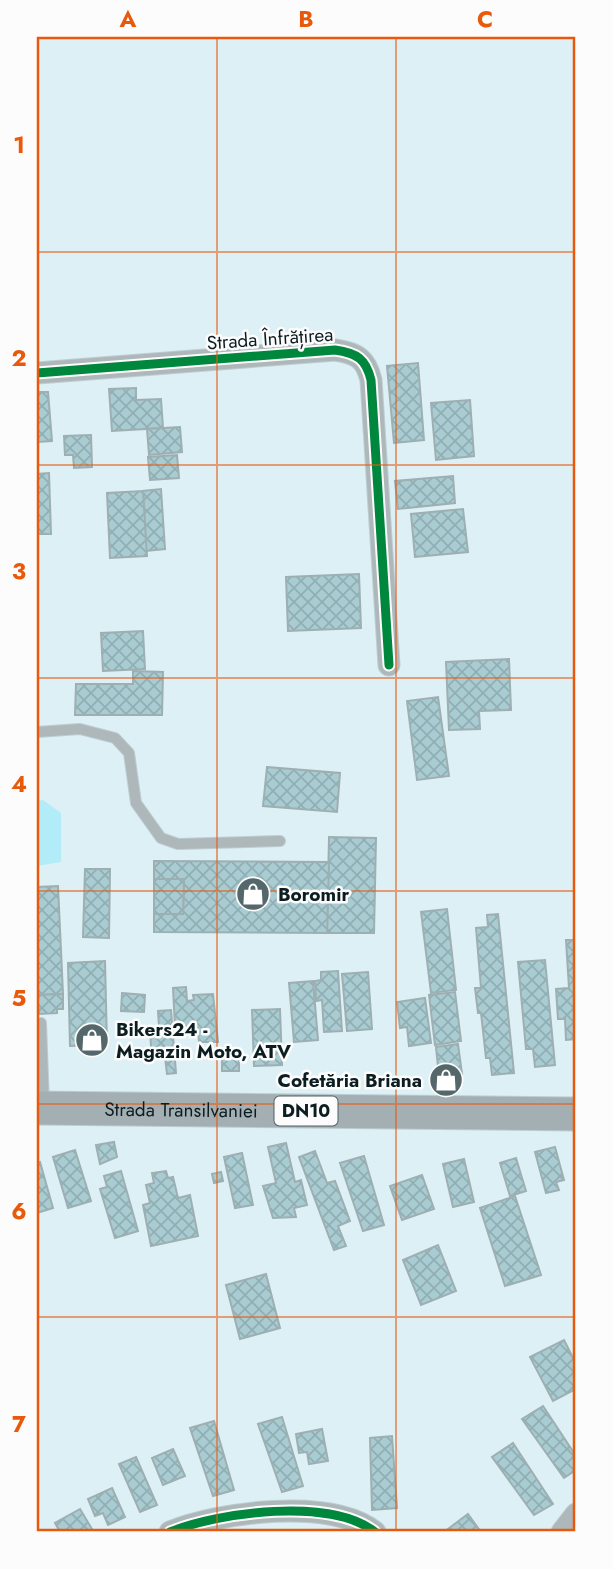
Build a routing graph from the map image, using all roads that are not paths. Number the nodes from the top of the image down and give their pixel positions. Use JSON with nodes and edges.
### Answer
{"nodes":[{"id":1,"x":37,"y":373,"type":"edge"},
{"id":2,"x":389,"y":665,"type":"dead end"},
{"id":3,"x":37,"y":732,"type":"edge"},
{"id":4,"x":280,"y":841,"type":"dead end"},
{"id":5,"x":41,"y":1023,"type":"dead end"},
{"id":6,"x":40,"y":1108,"type":"edge"},
{"id":7,"x":576,"y":1114,"type":"edge"},
{"id":8,"x":576,"y":1514,"type":"edge"},
{"id":9,"x":170,"y":1532,"type":"edge"},
{"id":10,"x":375,"y":1532,"type":"edge"},
{"id":11,"x":562,"y":1532,"type":"edge"}],
"edges":[{"from":1,"to":2,"type":"street","name":"Strada Înfrățirea"},
{"from":3,"to":4,"type":"lane"},
{"from":5,"to":6,"type":"lane"},
{"from":6,"to":7,"type":"main road","name":"Strada Transilvaniei","number":"DN10"},
{"from":8,"to":11,"type":"street"},
{"from":9,"to":10,"type":"street"}]}
